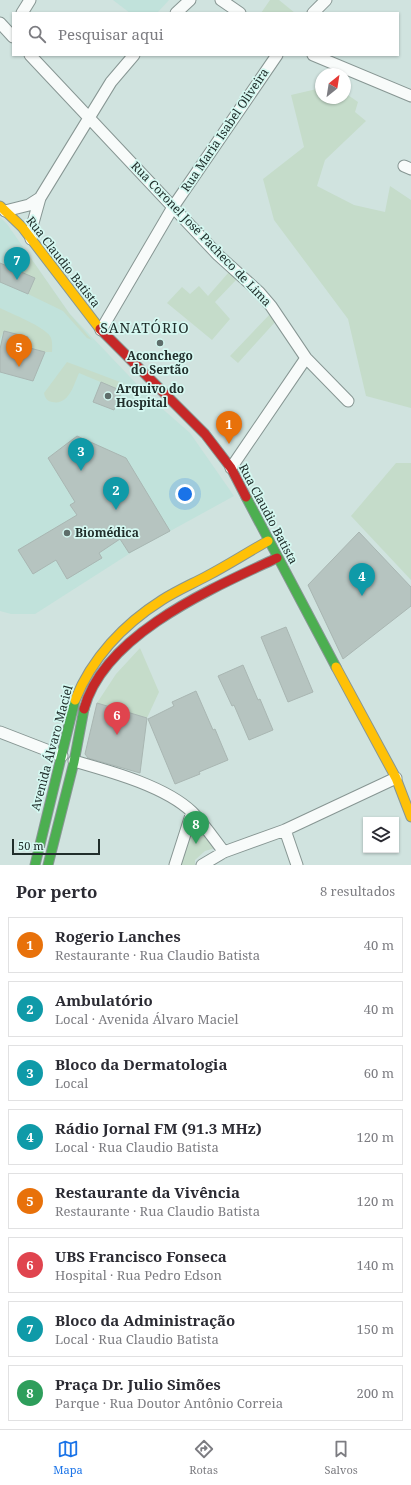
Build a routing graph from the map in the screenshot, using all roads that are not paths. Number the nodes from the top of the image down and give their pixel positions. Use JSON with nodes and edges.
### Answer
{"nodes":[{"id":1,"x":30,"y":0,"type":"edge"},
{"id":2,"x":190,"y":0,"type":"edge"},
{"id":3,"x":221,"y":0,"type":"edge"},
{"id":4,"x":326,"y":0,"type":"edge"},
{"id":5,"x":23,"y":12,"type":"edge"},
{"id":6,"x":177,"y":12,"type":"edge"},
{"id":7,"x":239,"y":12,"type":"edge"},
{"id":8,"x":315,"y":12,"type":"edge"},
{"id":9,"x":0,"y":23,"type":"edge"},
{"id":10,"x":12,"y":33,"type":"edge"},
{"id":11,"x":31,"y":56,"type":"edge"},
{"id":12,"x":133,"y":56,"type":"edge"},
{"id":13,"x":275,"y":56,"type":"edge"},
{"id":14,"x":315,"y":56,"type":"edge"},
{"id":15,"x":411,"y":96,"type":"edge"},
{"id":16,"x":88,"y":118,"type":"junction"},
{"id":17,"x":40,"y":198,"type":"junction"},
{"id":18,"x":173,"y":207,"type":"junction"},
{"id":19,"x":2,"y":208,"type":"edge"},
{"id":20,"x":31,"y":239,"type":"junction"},
{"id":21,"x":100,"y":330,"type":"junction"},
{"id":22,"x":306,"y":358,"type":"junction"},
{"id":23,"x":348,"y":401,"type":"dead end"},
{"id":24,"x":231,"y":468,"type":"junction"},
{"id":25,"x":268,"y":541,"type":"junction"},
{"id":26,"x":277,"y":558,"type":"junction"},
{"id":27,"x":68,"y":728,"type":"junction"},
{"id":28,"x":0,"y":732,"type":"edge"},
{"id":29,"x":79,"y":732,"type":"junction"},
{"id":30,"x":62,"y":756,"type":"junction"},
{"id":31,"x":74,"y":761,"type":"junction"},
{"id":32,"x":396,"y":778,"type":"junction"},
{"id":33,"x":192,"y":812,"type":"junction"},
{"id":34,"x":411,"y":817,"type":"edge"},
{"id":35,"x":285,"y":830,"type":"junction"},
{"id":36,"x":224,"y":852,"type":"junction"},
{"id":37,"x":35,"y":865,"type":"edge"},
{"id":38,"x":48,"y":865,"type":"edge"},
{"id":39,"x":175,"y":865,"type":"edge"},
{"id":40,"x":202,"y":865,"type":"edge"},
{"id":41,"x":297,"y":865,"type":"edge"}],
"edges":[{"from":1,"to":5,"type":"street"},
{"from":2,"to":6,"type":"street"},
{"from":3,"to":7,"type":"street"},
{"from":4,"to":8,"type":"street"},
{"from":9,"to":10,"type":"street"},
{"from":11,"to":16,"type":"street","name":"Rua Coronel José Pacheco de Lima"},
{"from":12,"to":16,"type":"street"},
{"from":13,"to":18,"type":"street","name":"Rua Maria Isabel Oliveira"},
{"from":14,"to":15,"type":"street"},
{"from":16,"to":17,"type":"street"},
{"from":16,"to":18,"type":"street","name":"Rua Coronel José Pacheco de Lima"},
{"from":17,"to":19,"type":"street"},
{"from":17,"to":20,"type":"street"},
{"from":18,"to":21,"type":"street","name":"Rua Maria Isabel Oliveira"},
{"from":18,"to":22,"type":"street","name":"Rua Coronel José Pacheco de Lima"},
{"from":19,"to":20,"type":"street","name":"Rua Claudio Batista"},
{"from":20,"to":21,"type":"street","name":"Rua Claudio Batista"},
{"from":21,"to":24,"type":"street","name":"Rua Claudio Batista"},
{"from":22,"to":23,"type":"street","name":"Rua Coronel José Pacheco de Lima"},
{"from":22,"to":24,"type":"street"},
{"from":24,"to":25,"type":"street","name":"Rua Claudio Batista"},
{"from":25,"to":26,"type":"street","name":"Rua Claudio Batista"},
{"from":25,"to":27,"type":"street","name":"Avenida Álvaro Maciel"},
{"from":26,"to":29,"type":"street","name":"Avenida Álvaro Maciel"},
{"from":26,"to":32,"type":"street","name":"Rua Claudio Batista"},
{"from":27,"to":29,"type":"street"},
{"from":27,"to":30,"type":"street","name":"Avenida Álvaro Maciel"},
{"from":28,"to":30,"type":"street"},
{"from":29,"to":31,"type":"street","name":"Avenida Álvaro Maciel"},
{"from":30,"to":37,"type":"street","name":"Avenida Álvaro Maciel"},
{"from":31,"to":33,"type":"street"},
{"from":31,"to":38,"type":"street","name":"Avenida Álvaro Maciel"},
{"from":32,"to":34,"type":"street","name":"Rua Claudio Batista"},
{"from":32,"to":35,"type":"street"},
{"from":33,"to":36,"type":"street"},
{"from":33,"to":39,"type":"street"},
{"from":35,"to":36,"type":"street"},
{"from":35,"to":41,"type":"street"},
{"from":36,"to":40,"type":"street"}]}
